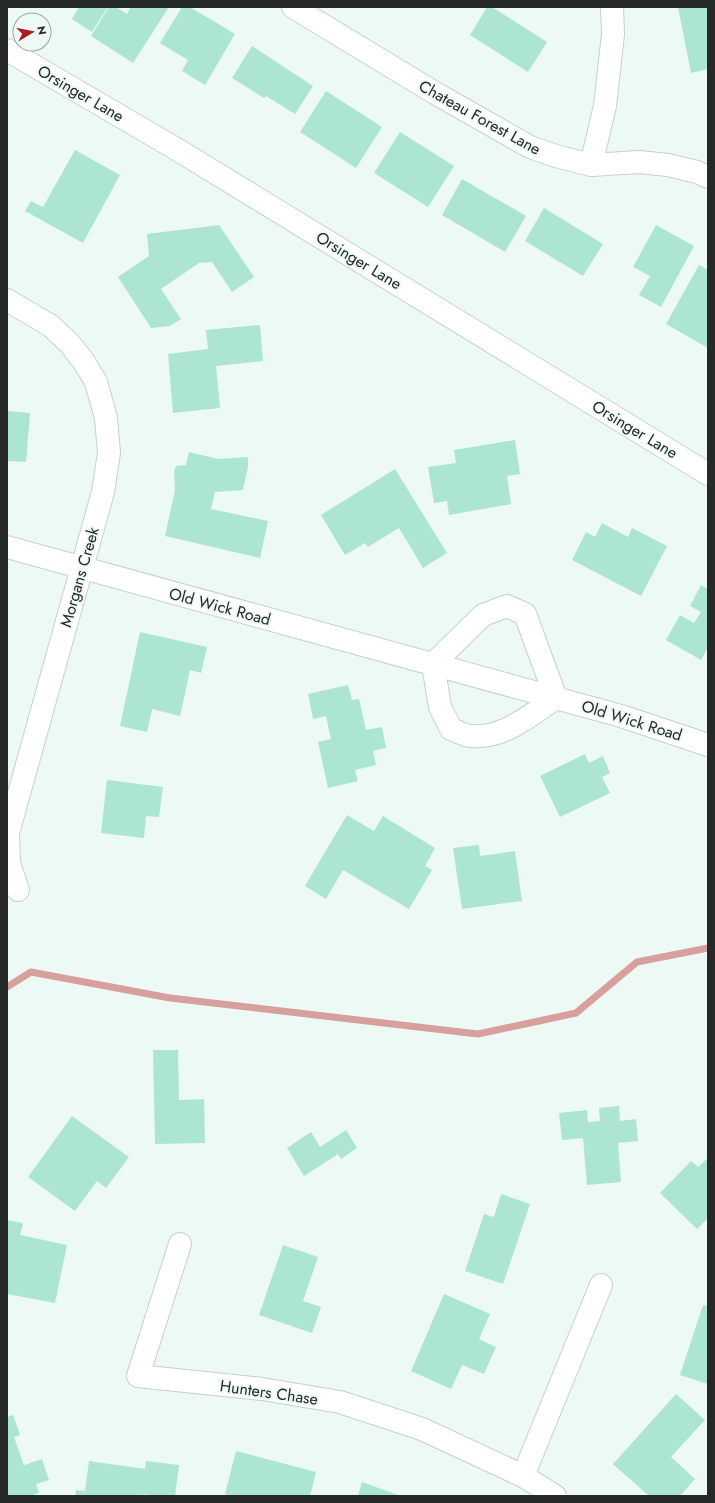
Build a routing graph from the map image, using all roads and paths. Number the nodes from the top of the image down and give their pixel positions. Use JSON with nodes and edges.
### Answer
{"nodes":[{"id":1,"x":294,"y":7,"type":"edge"},
{"id":2,"x":612,"y":7,"type":"edge"},
{"id":3,"x":7,"y":50,"type":"edge"},
{"id":4,"x":591,"y":165,"type":"junction"},
{"id":5,"x":708,"y":177,"type":"edge"},
{"id":6,"x":7,"y":300,"type":"edge"},
{"id":7,"x":708,"y":474,"type":"edge"},
{"id":8,"x":7,"y":547,"type":"edge"},
{"id":9,"x":81,"y":567,"type":"junction"},
{"id":10,"x":433,"y":664,"type":"junction"},
{"id":11,"x":556,"y":698,"type":"junction"},
{"id":12,"x":708,"y":745,"type":"edge"},
{"id":13,"x":18,"y":890,"type":"dead end"},
{"id":14,"x":180,"y":1244,"type":"dead end"},
{"id":15,"x":600,"y":1285,"type":"dead end"},
{"id":16,"x":523,"y":1476,"type":"junction"},
{"id":17,"x":555,"y":1496,"type":"edge"}],
"edges":[{"from":1,"to":4,"type":"street","name":"Chateau Forest Lane"},
{"from":2,"to":4,"type":"street"},
{"from":3,"to":7,"type":"street","name":"Orsinger Lane"},
{"from":4,"to":5,"type":"street","name":"Chateau Forest Lane"},
{"from":6,"to":9,"type":"street","name":"Morgans Creek"},
{"from":8,"to":9,"type":"street","name":"Old Wick Road"},
{"from":9,"to":10,"type":"street","name":"Old Wick Road"},
{"from":9,"to":13,"type":"street","name":"Morgans Creek"},
{"from":10,"to":11,"type":"street","name":"Old Wick Road"},
{"from":10,"to":11,"type":"street"},
{"from":10,"to":11,"type":"street"},
{"from":11,"to":12,"type":"street","name":"Old Wick Road"},
{"from":14,"to":16,"type":"street","name":"Hunters Chase"},
{"from":15,"to":16,"type":"street"},
{"from":16,"to":17,"type":"street","name":"Hunters Chase"}]}
